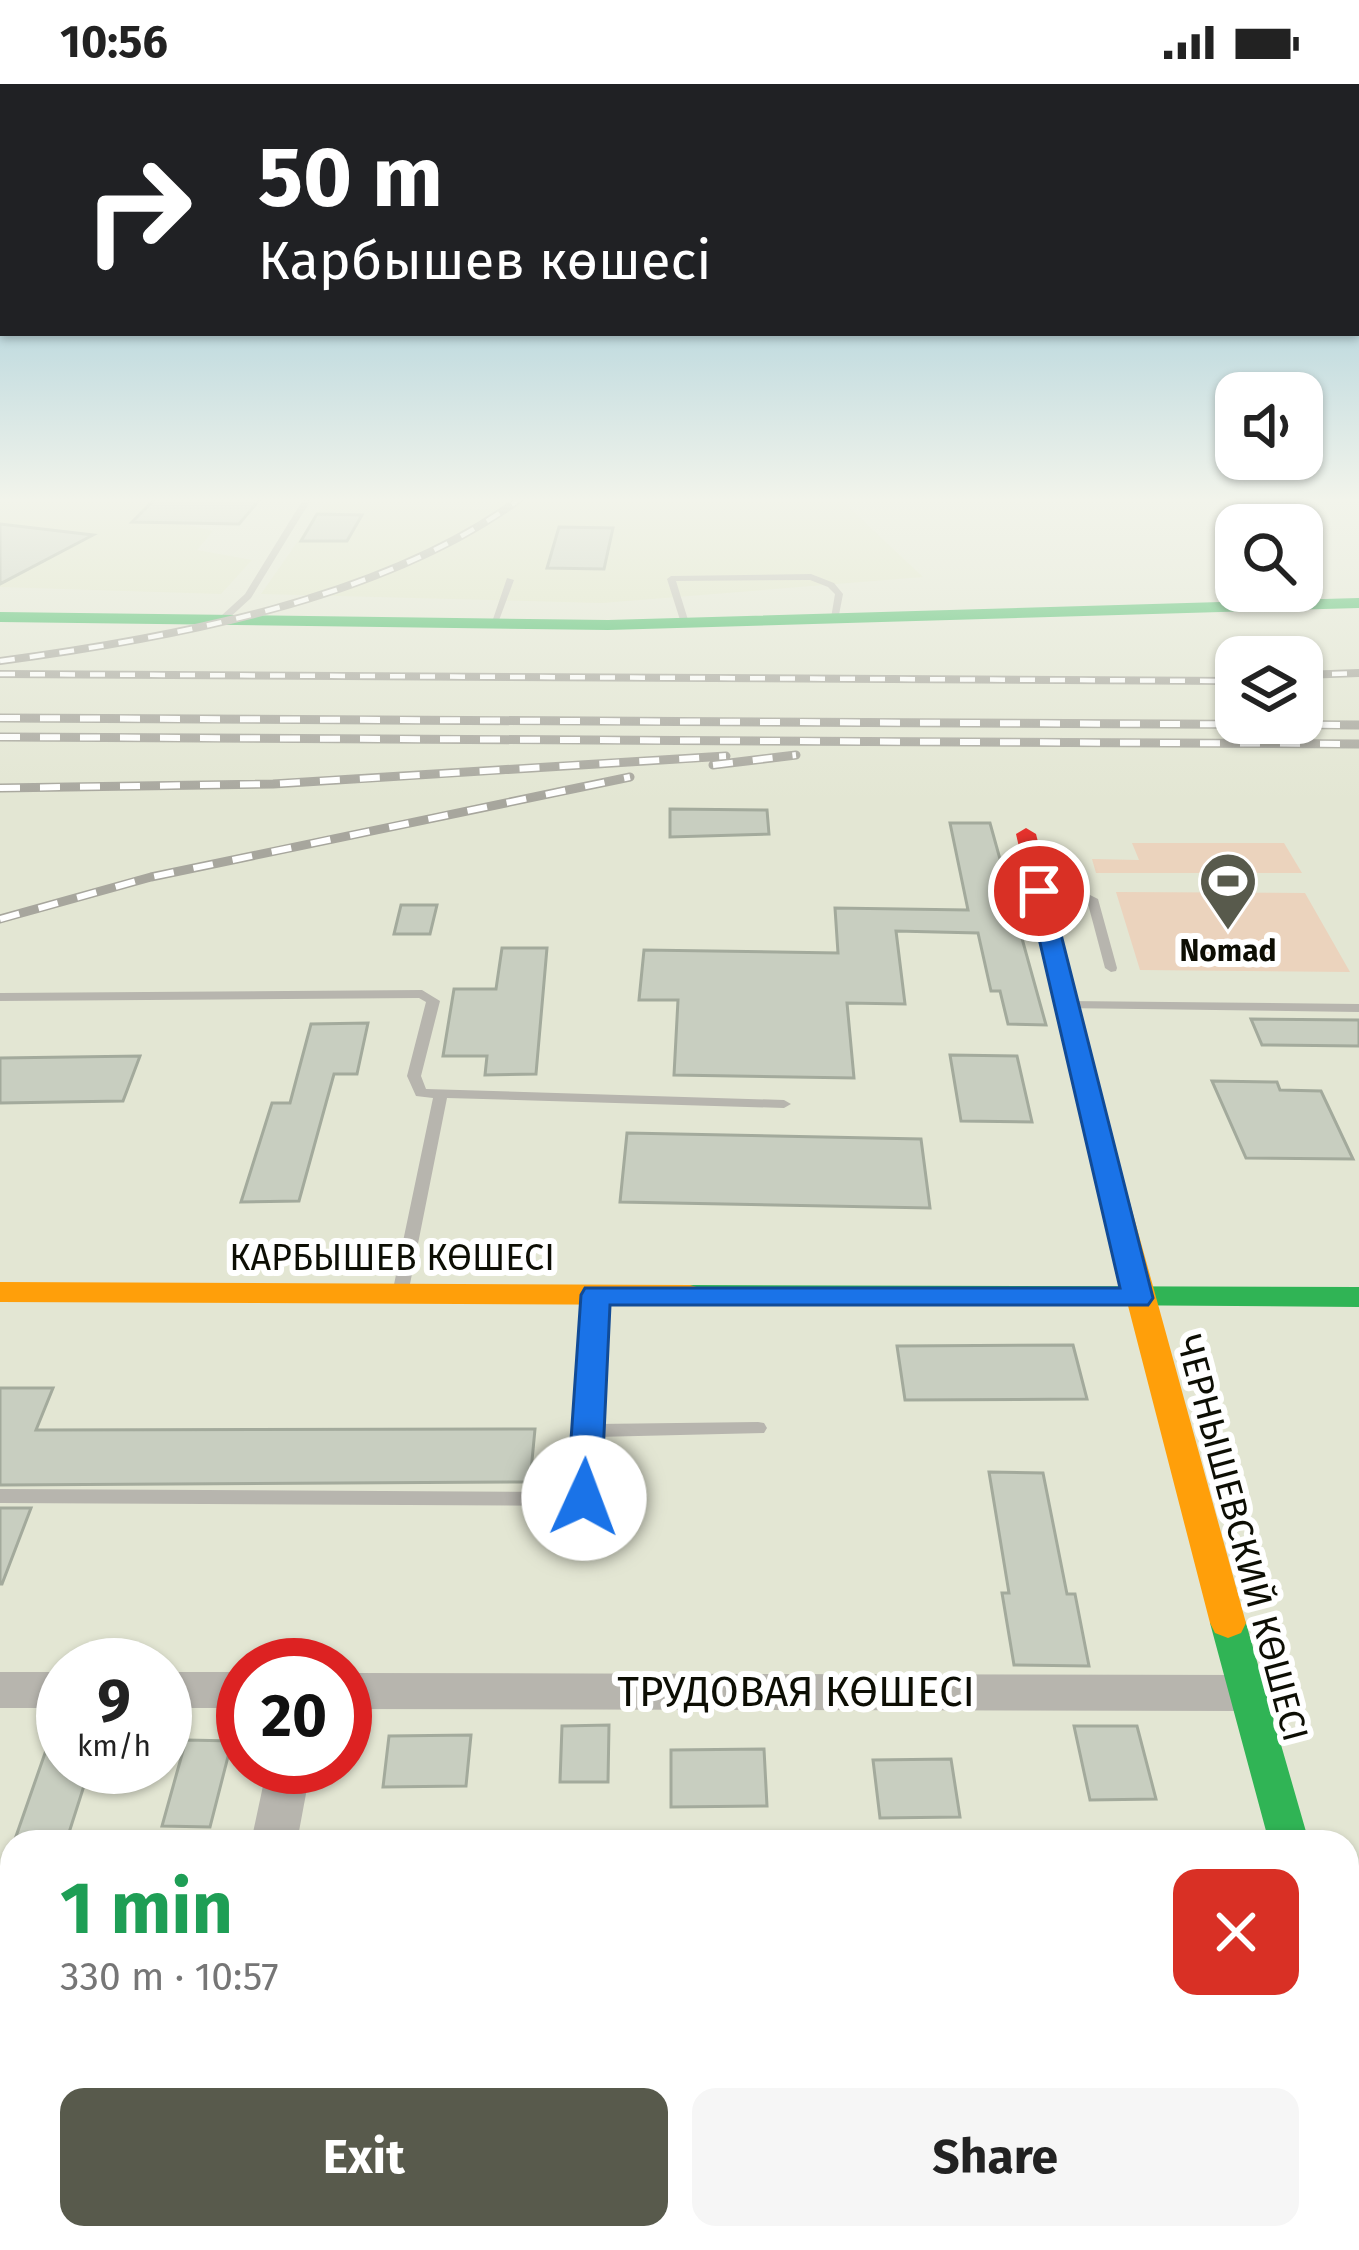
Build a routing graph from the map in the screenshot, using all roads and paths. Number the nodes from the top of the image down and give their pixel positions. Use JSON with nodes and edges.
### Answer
{"nodes":[{"id":1,"x":245,"y":599,"type":"edge"},
{"id":2,"x":503,"y":599,"type":"edge"},
{"id":3,"x":677,"y":599,"type":"edge"},
{"id":4,"x":838,"y":599,"type":"edge"},
{"id":5,"x":1359,"y":603,"type":"edge"},
{"id":6,"x":0,"y":617,"type":"edge"},
{"id":7,"x":224,"y":618,"type":"junction"},
{"id":8,"x":835,"y":618,"type":"junction"},
{"id":9,"x":494,"y":623,"type":"junction"},
{"id":10,"x":685,"y":623,"type":"junction"},
{"id":11,"x":1026,"y":834,"type":"dead end"},
{"id":12,"x":1039,"y":891,"type":"junction"},
{"id":13,"x":1111,"y":968,"type":"dead end"},
{"id":14,"x":0,"y":997,"type":"edge"},
{"id":15,"x":1064,"y":1005,"type":"junction"},
{"id":16,"x":1359,"y":1008,"type":"edge"},
{"id":17,"x":441,"y":1094,"type":"junction"},
{"id":18,"x":784,"y":1104,"type":"dead end"},
{"id":19,"x":0,"y":1292,"type":"edge"},
{"id":20,"x":400,"y":1294,"type":"junction"},
{"id":21,"x":596,"y":1295,"type":"junction"},
{"id":22,"x":1359,"y":1297,"type":"edge"},
{"id":23,"x":1138,"y":1298,"type":"junction"},
{"id":24,"x":758,"y":1428,"type":"dead end"},
{"id":25,"x":587,"y":1431,"type":"junction"},
{"id":26,"x":0,"y":1496,"type":"edge"},
{"id":27,"x":0,"y":1690,"type":"edge"},
{"id":28,"x":36,"y":1690,"type":"edge"},
{"id":29,"x":372,"y":1690,"type":"edge"},
{"id":30,"x":1247,"y":1693,"type":"junction"},
{"id":31,"x":284,"y":1794,"type":"edge"},
{"id":32,"x":277,"y":1830,"type":"edge"},
{"id":33,"x":1285,"y":1830,"type":"edge"}],
"edges":[{"from":1,"to":7,"type":"lane"},
{"from":2,"to":9,"type":"lane"},
{"from":3,"to":10,"type":"lane"},
{"from":4,"to":8,"type":"lane"},
{"from":5,"to":8,"type":"street"},
{"from":6,"to":7,"type":"street"},
{"from":7,"to":9,"type":"street"},
{"from":8,"to":10,"type":"street"},
{"from":9,"to":10,"type":"street"},
{"from":11,"to":12,"type":"street","name":"ЧЕРНЫШЕВСКИЙ КӨШЕСІ"},
{"from":12,"to":13,"type":"lane"},
{"from":12,"to":15,"type":"street","name":"ЧЕРНЫШЕВСКИЙ КӨШЕСІ"},
{"from":14,"to":17,"type":"lane"},
{"from":15,"to":16,"type":"lane"},
{"from":15,"to":23,"type":"street","name":"ЧЕРНЫШЕВСКИЙ КӨШЕСІ"},
{"from":17,"to":18,"type":"lane"},
{"from":17,"to":20,"type":"lane"},
{"from":19,"to":20,"type":"street","name":"КАРБЫШЕВ КӨШЕСІ"},
{"from":20,"to":21,"type":"street","name":"КАРБЫШЕВ КӨШЕСІ"},
{"from":21,"to":23,"type":"street","name":"КАРБЫШЕВ КӨШЕСІ"},
{"from":21,"to":25,"type":"lane"},
{"from":22,"to":23,"type":"street","name":"КАРБЫШЕВ КӨШЕСІ"},
{"from":23,"to":30,"type":"street","name":"ЧЕРНЫШЕВСКИЙ КӨШЕСІ"},
{"from":24,"to":25,"type":"lane"},
{"from":25,"to":26,"type":"lane"},
{"from":27,"to":28,"type":"street"},
{"from":29,"to":30,"type":"street","name":"ТРУДОВАЯ КӨШЕСІ"},
{"from":30,"to":33,"type":"street","name":"ЧЕРНЫШЕВСКИЙ КӨШЕСІ"},
{"from":31,"to":32,"type":"street"}]}
